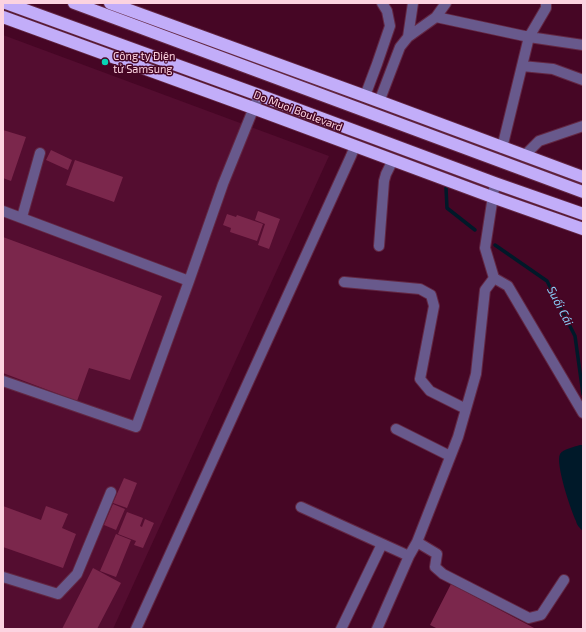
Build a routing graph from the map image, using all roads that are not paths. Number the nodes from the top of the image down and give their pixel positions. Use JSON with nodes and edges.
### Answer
{"nodes":[{"id":1,"x":6,"y":3,"type":"edge"},
{"id":2,"x":74,"y":3,"type":"edge"},
{"id":3,"x":110,"y":3,"type":"edge"},
{"id":4,"x":382,"y":3,"type":"edge"},
{"id":5,"x":413,"y":3,"type":"edge"},
{"id":6,"x":446,"y":3,"type":"edge"},
{"id":7,"x":546,"y":3,"type":"edge"},
{"id":8,"x":3,"y":17,"type":"edge"},
{"id":9,"x":436,"y":17,"type":"junction"},
{"id":10,"x":408,"y":37,"type":"junction"},
{"id":11,"x":529,"y":37,"type":"junction"},
{"id":12,"x":583,"y":45,"type":"edge"},
{"id":13,"x":522,"y":66,"type":"junction"},
{"id":14,"x":583,"y":80,"type":"edge"},
{"id":15,"x":259,"y":95,"type":"junction"},
{"id":16,"x":365,"y":96,"type":"junction"},
{"id":17,"x":379,"y":102,"type":"junction"},
{"id":18,"x":253,"y":108,"type":"junction"},
{"id":19,"x":583,"y":126,"type":"edge"},
{"id":20,"x":355,"y":146,"type":"junction"},
{"id":21,"x":502,"y":148,"type":"junction"},
{"id":22,"x":40,"y":153,"type":"dead end"},
{"id":23,"x":524,"y":156,"type":"junction"},
{"id":24,"x":393,"y":160,"type":"junction"},
{"id":25,"x":583,"y":177,"type":"edge"},
{"id":26,"x":495,"y":183,"type":"junction"},
{"id":27,"x":583,"y":192,"type":"edge"},
{"id":28,"x":492,"y":197,"type":"junction"},
{"id":29,"x":3,"y":211,"type":"edge"},
{"id":30,"x":583,"y":214,"type":"edge"},
{"id":31,"x":22,"y":217,"type":"junction"},
{"id":32,"x":583,"y":229,"type":"edge"},
{"id":33,"x":378,"y":246,"type":"dead end"},
{"id":34,"x":494,"y":278,"type":"junction"},
{"id":35,"x":189,"y":281,"type":"junction"},
{"id":36,"x":344,"y":282,"type":"dead end"},
{"id":37,"x":3,"y":381,"type":"edge"},
{"id":38,"x":466,"y":409,"type":"junction"},
{"id":39,"x":583,"y":413,"type":"edge"},
{"id":40,"x":396,"y":429,"type":"dead end"},
{"id":41,"x":450,"y":456,"type":"junction"},
{"id":42,"x":110,"y":492,"type":"dead end"},
{"id":43,"x":301,"y":507,"type":"dead end"},
{"id":44,"x":417,"y":542,"type":"junction"},
{"id":45,"x":382,"y":544,"type":"junction"},
{"id":46,"x":409,"y":556,"type":"junction"},
{"id":47,"x":3,"y":577,"type":"edge"},
{"id":48,"x":564,"y":580,"type":"dead end"},
{"id":49,"x":136,"y":629,"type":"edge"},
{"id":50,"x":341,"y":629,"type":"edge"},
{"id":51,"x":377,"y":629,"type":"edge"}],
"edges":[{"from":1,"to":15,"type":"highway","name":"Do Muoi Boulevard"},
{"from":2,"to":27,"type":"highway","name":"Do Muoi Boulevard"},
{"from":3,"to":16,"type":"highway"},
{"from":4,"to":16,"type":"street"},
{"from":5,"to":10,"type":"street"},
{"from":6,"to":9,"type":"street"},
{"from":7,"to":11,"type":"street"},
{"from":8,"to":18,"type":"highway","name":"Do Muoi Boulevard"},
{"from":9,"to":10,"type":"street"},
{"from":9,"to":11,"type":"street"},
{"from":10,"to":17,"type":"street"},
{"from":11,"to":12,"type":"street"},
{"from":11,"to":13,"type":"street"},
{"from":13,"to":14,"type":"street"},
{"from":13,"to":21,"type":"street"},
{"from":15,"to":18,"type":"street"},
{"from":15,"to":26,"type":"highway","name":"Do Muoi Boulevard"},
{"from":16,"to":17,"type":"highway"},
{"from":17,"to":21,"type":"highway"},
{"from":18,"to":20,"type":"highway","name":"Do Muoi Boulevard"},
{"from":18,"to":35,"type":"street"},
{"from":19,"to":23,"type":"street"},
{"from":20,"to":24,"type":"highway","name":"Do Muoi Boulevard"},
{"from":20,"to":49,"type":"street"},
{"from":21,"to":23,"type":"highway"},
{"from":22,"to":31,"type":"street"},
{"from":23,"to":25,"type":"highway"},
{"from":24,"to":28,"type":"highway","name":"Do Muoi Boulevard"},
{"from":24,"to":33,"type":"street"},
{"from":26,"to":28,"type":"street"},
{"from":26,"to":30,"type":"highway","name":"Do Muoi Boulevard"},
{"from":28,"to":32,"type":"highway","name":"Do Muoi Boulevard"},
{"from":28,"to":34,"type":"street"},
{"from":29,"to":31,"type":"street"},
{"from":31,"to":35,"type":"street"},
{"from":34,"to":38,"type":"street"},
{"from":34,"to":39,"type":"street"},
{"from":35,"to":37,"type":"street"},
{"from":36,"to":38,"type":"street"},
{"from":38,"to":41,"type":"street"},
{"from":40,"to":41,"type":"street"},
{"from":41,"to":44,"type":"street"},
{"from":42,"to":47,"type":"street"},
{"from":43,"to":45,"type":"street"},
{"from":44,"to":46,"type":"street"},
{"from":44,"to":48,"type":"street"},
{"from":45,"to":46,"type":"street"},
{"from":45,"to":50,"type":"street"},
{"from":46,"to":51,"type":"street"}]}
